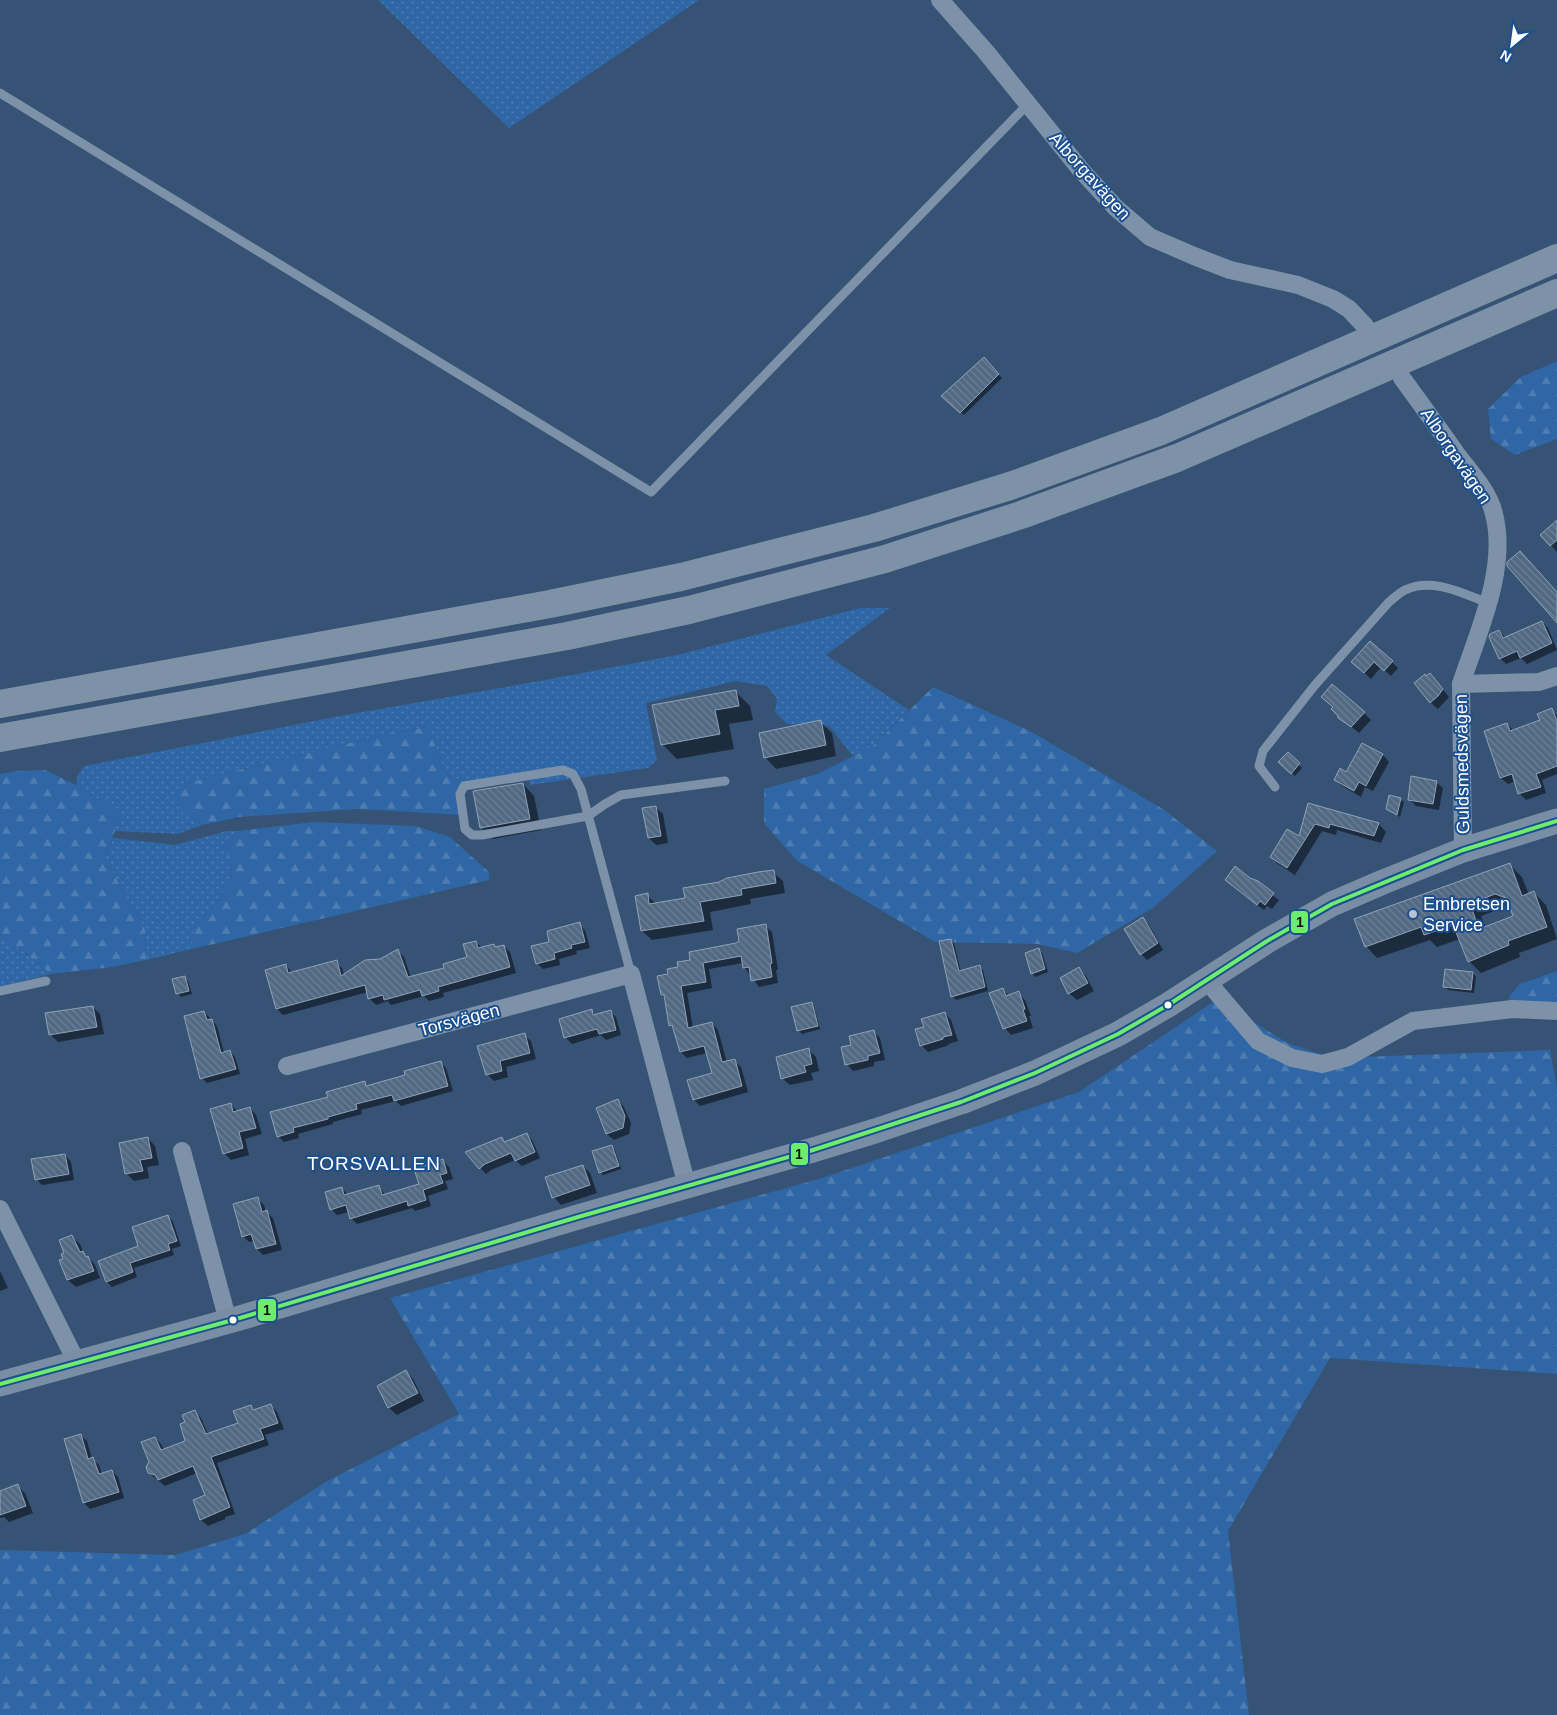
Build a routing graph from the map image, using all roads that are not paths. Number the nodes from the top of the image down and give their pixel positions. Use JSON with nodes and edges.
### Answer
{"nodes":[{"id":1,"x":940,"y":0,"type":"edge"},
{"id":2,"x":0,"y":93,"type":"edge"},
{"id":3,"x":1028,"y":104,"type":"junction"},
{"id":4,"x":1557,"y":258,"type":"edge"},
{"id":5,"x":1557,"y":294,"type":"edge"},
{"id":6,"x":1365,"y":326,"type":"dead end"},
{"id":7,"x":1402,"y":378,"type":"dead end"},
{"id":8,"x":1488,"y":603,"type":"junction"},
{"id":9,"x":1557,"y":676,"type":"edge"},
{"id":10,"x":1461,"y":684,"type":"junction"},
{"id":11,"x":0,"y":704,"type":"edge"},
{"id":12,"x":0,"y":738,"type":"edge"},
{"id":13,"x":725,"y":780,"type":"dead end"},
{"id":14,"x":1275,"y":787,"type":"dead end"},
{"id":15,"x":588,"y":816,"type":"junction"},
{"id":16,"x":1557,"y":821,"type":"edge"},
{"id":17,"x":1464,"y":850,"type":"junction"},
{"id":18,"x":631,"y":974,"type":"junction"},
{"id":19,"x":1207,"y":980,"type":"junction"},
{"id":20,"x":46,"y":981,"type":"dead end"},
{"id":21,"x":0,"y":991,"type":"edge"},
{"id":22,"x":1557,"y":1011,"type":"edge"},
{"id":23,"x":287,"y":1066,"type":"dead end"},
{"id":24,"x":182,"y":1151,"type":"dead end"},
{"id":25,"x":687,"y":1186,"type":"junction"},
{"id":26,"x":1,"y":1215,"type":"edge"},
{"id":27,"x":228,"y":1321,"type":"junction"},
{"id":28,"x":77,"y":1363,"type":"junction"},
{"id":29,"x":0,"y":1384,"type":"edge"}],
"edges":[{"from":1,"to":3,"type":"street","name":"Alborgavägen"},
{"from":2,"to":3,"type":"lane"},
{"from":3,"to":6,"type":"street","name":"Alborgavägen"},
{"from":4,"to":11,"type":"highway"},
{"from":5,"to":12,"type":"highway"},
{"from":7,"to":8,"type":"street","name":"Alborgavägen"},
{"from":8,"to":10,"type":"street","name":"Alborgavägen"},
{"from":8,"to":14,"type":"lane"},
{"from":9,"to":10,"type":"street","name":"Guldsmedsvägen"},
{"from":10,"to":17,"type":"street","name":"Guldsmedsvägen"},
{"from":13,"to":15,"type":"lane"},
{"from":15,"to":15,"type":"lane"},
{"from":15,"to":18,"type":"lane"},
{"from":16,"to":17,"type":"main road"},
{"from":17,"to":19,"type":"main road"},
{"from":18,"to":23,"type":"street","name":"Torsvägen"},
{"from":18,"to":25,"type":"street"},
{"from":19,"to":22,"type":"street"},
{"from":19,"to":25,"type":"main road"},
{"from":20,"to":21,"type":"lane"},
{"from":24,"to":27,"type":"street"},
{"from":25,"to":27,"type":"main road"},
{"from":26,"to":28,"type":"street"},
{"from":27,"to":28,"type":"main road"},
{"from":28,"to":29,"type":"main road"}]}
